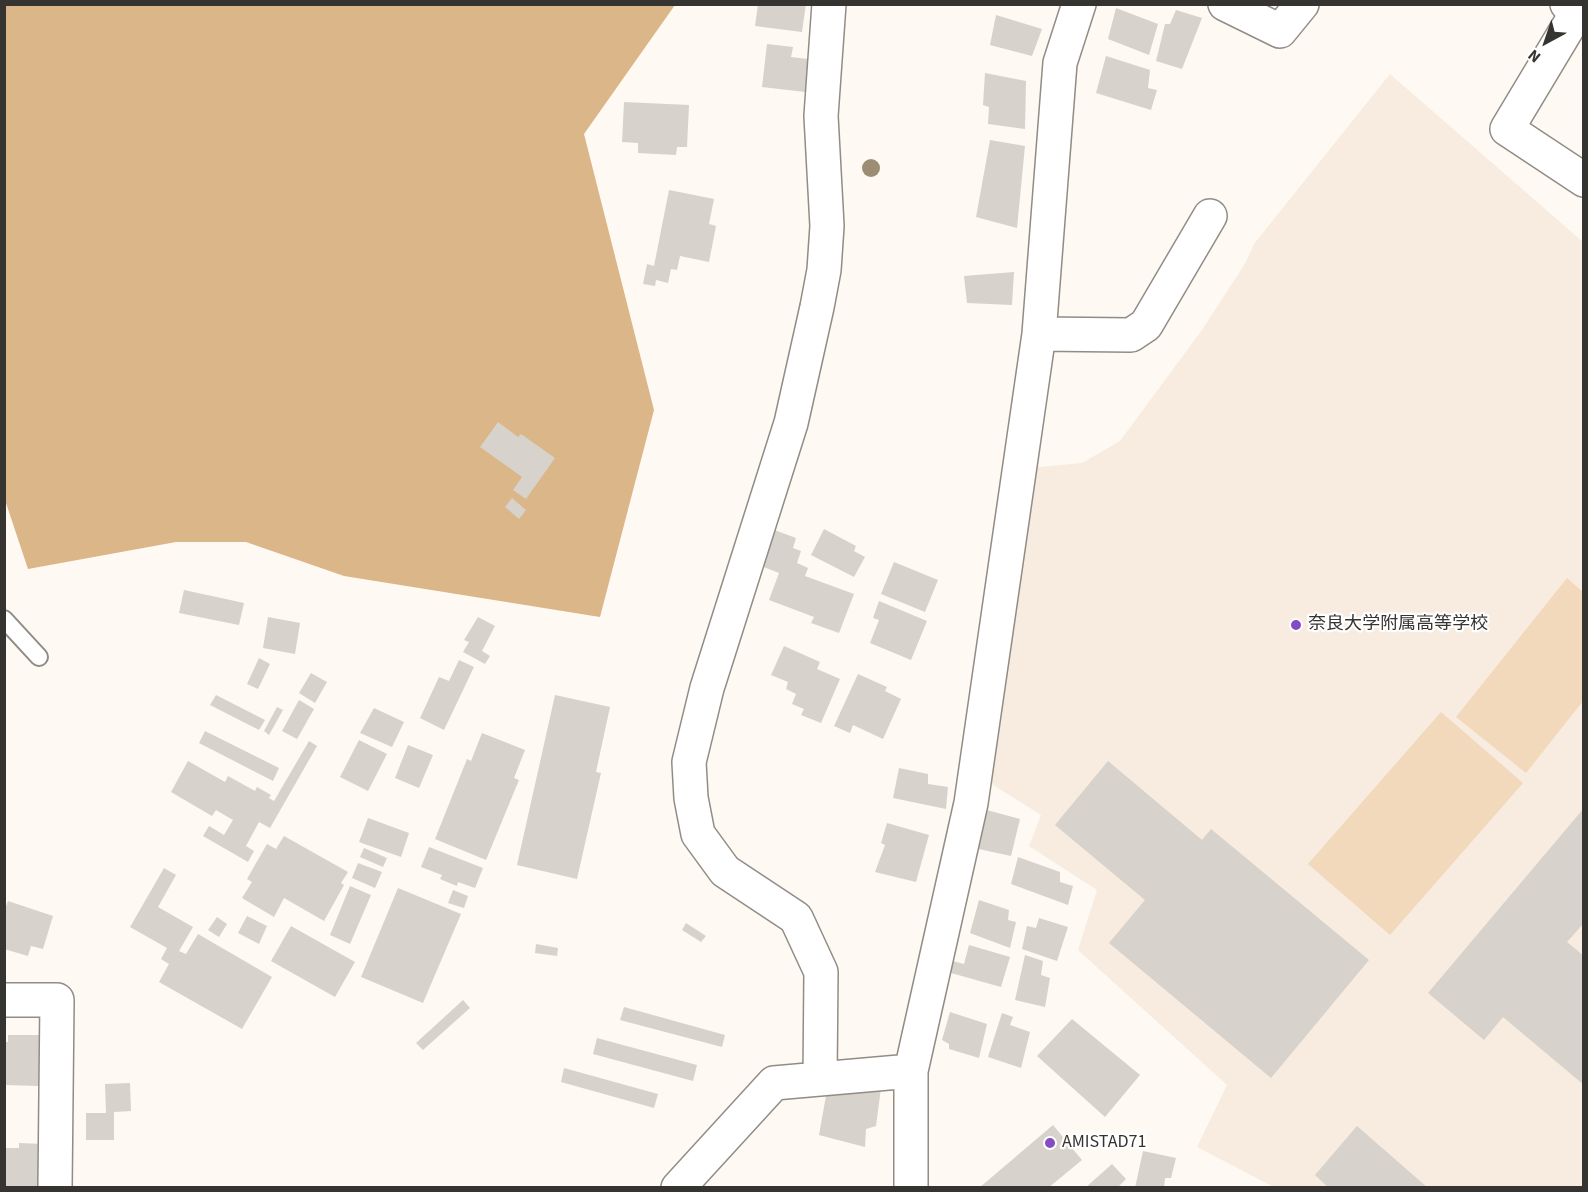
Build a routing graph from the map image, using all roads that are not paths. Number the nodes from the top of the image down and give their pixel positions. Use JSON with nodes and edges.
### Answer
{"nodes":[{"id":1,"x":829,"y":4,"type":"edge"},
{"id":2,"x":1079,"y":4,"type":"edge"},
{"id":3,"x":1225,"y":4,"type":"edge"},
{"id":4,"x":1302,"y":4,"type":"edge"},
{"id":5,"x":1567,"y":4,"type":"edge"},
{"id":6,"x":1584,"y":180,"type":"edge"},
{"id":7,"x":1210,"y":216,"type":"dead end"},
{"id":8,"x":1039,"y":334,"type":"junction"},
{"id":9,"x":4,"y":619,"type":"edge"},
{"id":10,"x":39,"y":657,"type":"dead end"},
{"id":11,"x":4,"y":1000,"type":"edge"},
{"id":12,"x":911,"y":1071,"type":"junction"},
{"id":13,"x":820,"y":1079,"type":"junction"},
{"id":14,"x":55,"y":1188,"type":"edge"},
{"id":15,"x":678,"y":1188,"type":"edge"},
{"id":16,"x":911,"y":1188,"type":"edge"}],
"edges":[{"from":1,"to":13,"type":"street"},
{"from":2,"to":8,"type":"street"},
{"from":3,"to":4,"type":"street"},
{"from":5,"to":6,"type":"street"},
{"from":7,"to":8,"type":"street"},
{"from":8,"to":12,"type":"street"},
{"from":9,"to":10,"type":"lane"},
{"from":11,"to":14,"type":"street"},
{"from":12,"to":13,"type":"street"},
{"from":12,"to":16,"type":"street"},
{"from":13,"to":15,"type":"street"}]}
